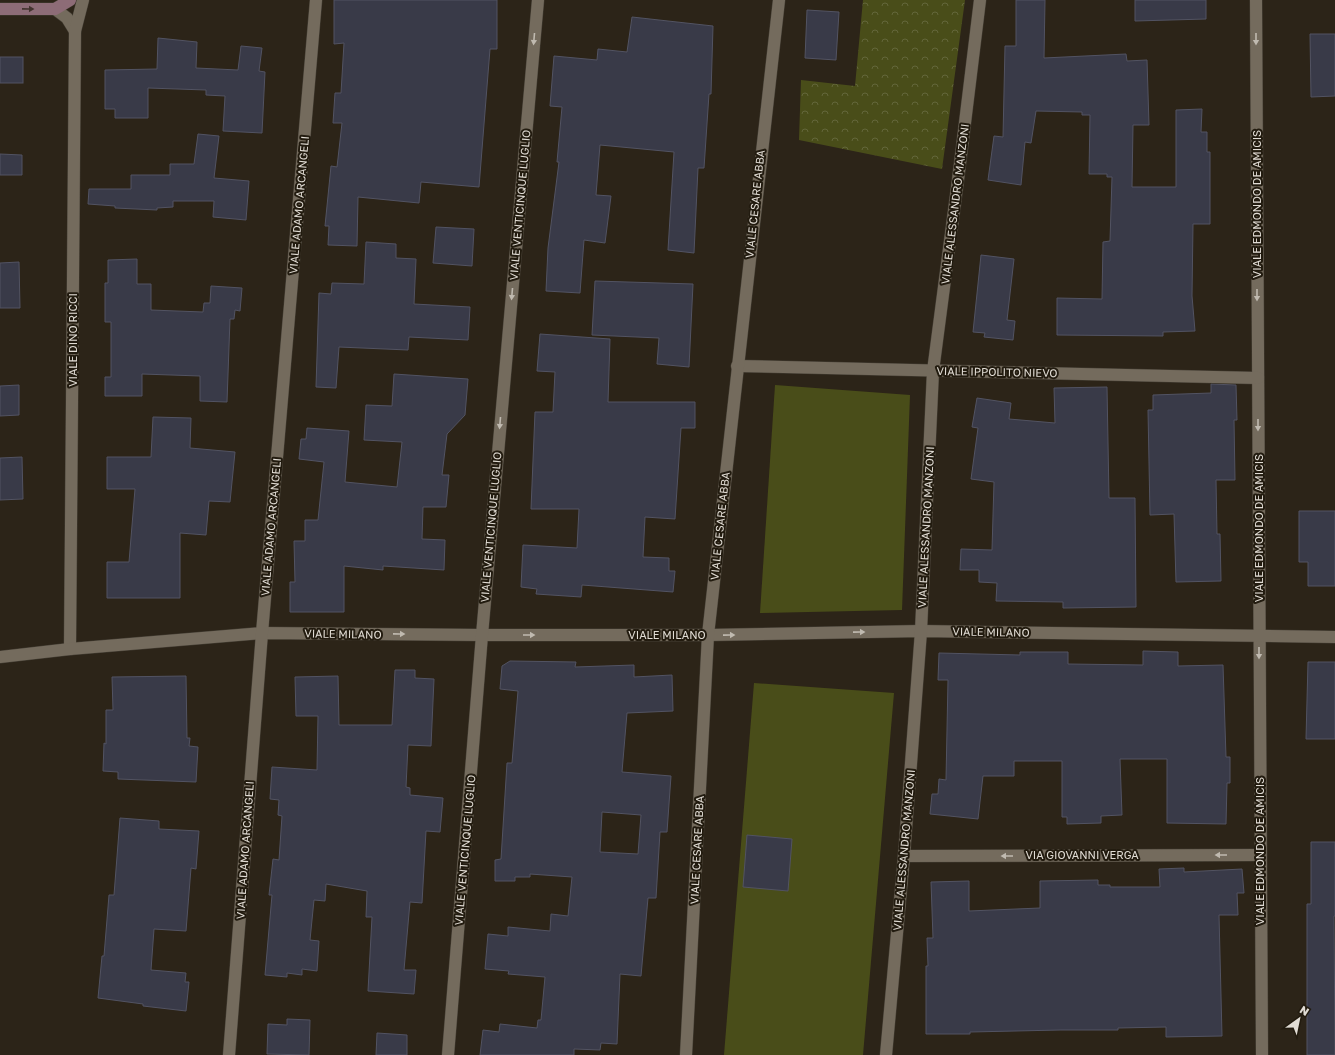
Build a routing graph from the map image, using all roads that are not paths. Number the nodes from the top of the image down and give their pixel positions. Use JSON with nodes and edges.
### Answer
{"nodes":[{"id":1,"x":70,"y":0,"type":"edge"},
{"id":2,"x":83,"y":0,"type":"edge"},
{"id":3,"x":316,"y":0,"type":"edge"},
{"id":4,"x":538,"y":0,"type":"edge"},
{"id":5,"x":779,"y":0,"type":"edge"},
{"id":6,"x":980,"y":0,"type":"edge"},
{"id":7,"x":1256,"y":0,"type":"edge"},
{"id":8,"x":0,"y":9,"type":"edge"},
{"id":9,"x":55,"y":9,"type":"junction"},
{"id":10,"x":75,"y":31,"type":"junction"},
{"id":11,"x":737,"y":366,"type":"junction"},
{"id":12,"x":933,"y":371,"type":"junction"},
{"id":13,"x":1258,"y":378,"type":"junction"},
{"id":14,"x":921,"y":631,"type":"junction"},
{"id":15,"x":262,"y":632,"type":"junction"},
{"id":16,"x":708,"y":635,"type":"junction"},
{"id":17,"x":482,"y":636,"type":"junction"},
{"id":18,"x":1259,"y":636,"type":"junction"},
{"id":19,"x":1335,"y":637,"type":"edge"},
{"id":20,"x":70,"y":649,"type":"junction"},
{"id":21,"x":0,"y":657,"type":"edge"},
{"id":22,"x":1260,"y":855,"type":"junction"},
{"id":23,"x":904,"y":856,"type":"junction"},
{"id":24,"x":229,"y":1055,"type":"edge"},
{"id":25,"x":448,"y":1055,"type":"edge"},
{"id":26,"x":686,"y":1055,"type":"edge"},
{"id":27,"x":886,"y":1055,"type":"edge"},
{"id":28,"x":1262,"y":1055,"type":"edge"}],
"edges":[{"from":1,"to":9,"type":"street"},
{"from":2,"to":10,"type":"street","name":"VIALE DINO RICCI"},
{"from":3,"to":15,"type":"street","name":"VIALE ADAMO ARCANGELI"},
{"from":4,"to":17,"type":"street","name":"VIALE VENTICINQUE LUGLIO","one_way":true},
{"from":5,"to":11,"type":"street","name":"VIALE CESARE ABBA"},
{"from":6,"to":12,"type":"street","name":"VIALE ALESSANDRO MANZONI"},
{"from":7,"to":13,"type":"street","name":"VIALE EDMONDO DE AMICIS","one_way":true},
{"from":8,"to":9,"type":"street","one_way":true},
{"from":9,"to":10,"type":"street"},
{"from":10,"to":20,"type":"street","name":"VIALE DINO RICCI"},
{"from":11,"to":12,"type":"street","name":"VIALE IPPOLITO NIEVO"},
{"from":11,"to":16,"type":"street","name":"VIALE CESARE ABBA"},
{"from":12,"to":13,"type":"street","name":"VIALE IPPOLITO NIEVO"},
{"from":12,"to":14,"type":"street","name":"VIALE ALESSANDRO MANZONI"},
{"from":13,"to":18,"type":"street","name":"VIALE EDMONDO DE AMICIS","one_way":true},
{"from":16,"to":14,"type":"street","name":"VIALE MILANO","one_way":true},
{"from":14,"to":18,"type":"street","name":"VIALE MILANO"},
{"from":14,"to":23,"type":"street","name":"VIALE ALESSANDRO MANZONI"},
{"from":15,"to":17,"type":"street","name":"VIALE MILANO","one_way":true},
{"from":15,"to":20,"type":"street","name":"VIALE MILANO"},
{"from":15,"to":24,"type":"street","name":"VIALE ADAMO ARCANGELI"},
{"from":17,"to":16,"type":"street","name":"VIALE MILANO","one_way":true},
{"from":16,"to":26,"type":"street","name":"VIALE CESARE ABBA"},
{"from":17,"to":25,"type":"street","name":"VIALE VENTICINQUE LUGLIO"},
{"from":18,"to":19,"type":"street","name":"VIALE MILANO"},
{"from":18,"to":22,"type":"street","name":"VIALE EDMONDO DE AMICIS","one_way":true},
{"from":20,"to":21,"type":"street","name":"VIALE MILANO"},
{"from":22,"to":23,"type":"street","name":"VIA GIOVANNI VERGA","one_way":true},
{"from":22,"to":28,"type":"street","name":"VIALE EDMONDO DE AMICIS"},
{"from":23,"to":27,"type":"street","name":"VIALE ALESSANDRO MANZONI"}]}
